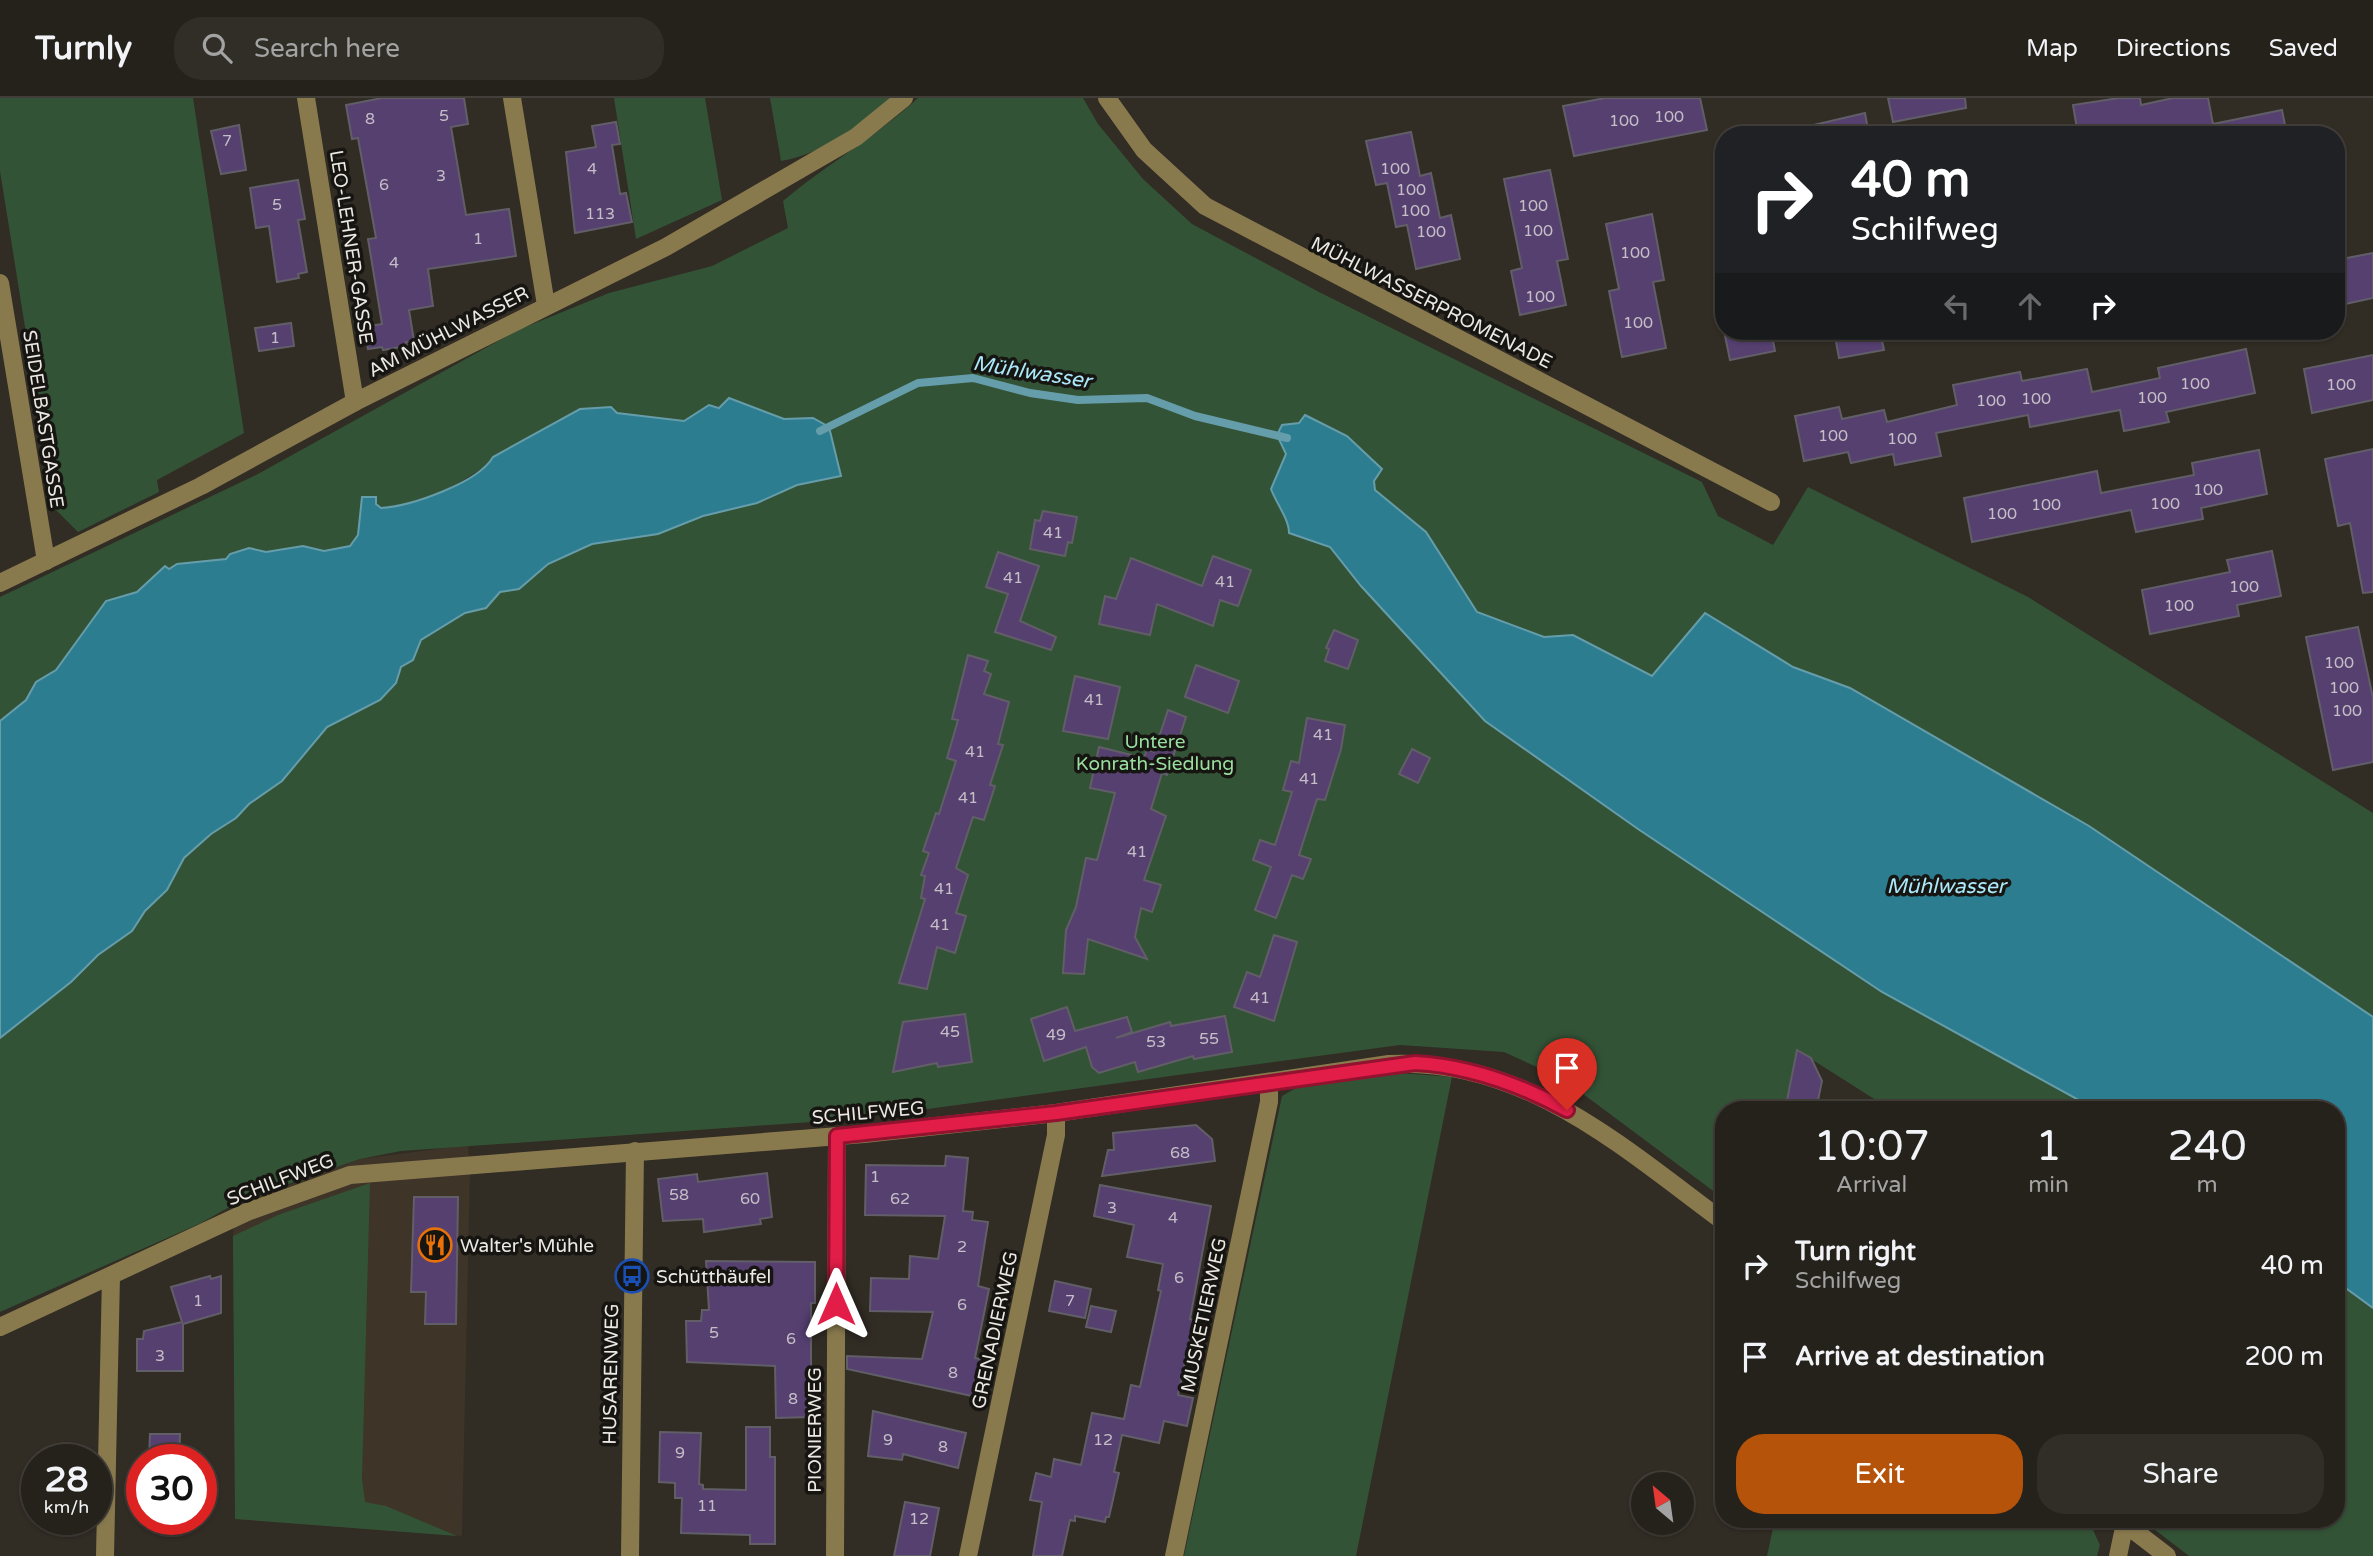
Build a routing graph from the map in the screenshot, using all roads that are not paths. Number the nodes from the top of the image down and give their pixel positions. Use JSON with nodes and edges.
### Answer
{"nodes":[{"id":1,"x":306,"y":98,"type":"edge"},
{"id":2,"x":512,"y":98,"type":"edge"},
{"id":3,"x":904,"y":98,"type":"edge"},
{"id":4,"x":1107,"y":98,"type":"edge"},
{"id":5,"x":0,"y":283,"type":"edge"},
{"id":6,"x":546,"y":305,"type":"junction"},
{"id":7,"x":355,"y":402,"type":"junction"},
{"id":8,"x":1771,"y":502,"type":"dead end"},
{"id":9,"x":46,"y":561,"type":"junction"},
{"id":10,"x":0,"y":583,"type":"edge"},
{"id":11,"x":1269,"y":1082,"type":"junction"},
{"id":12,"x":1056,"y":1113,"type":"junction"},
{"id":13,"x":837,"y":1136,"type":"junction"},
{"id":14,"x":635,"y":1151,"type":"junction"},
{"id":15,"x":1715,"y":1216,"type":"edge"},
{"id":16,"x":111,"y":1276,"type":"junction"},
{"id":17,"x":0,"y":1327,"type":"edge"},
{"id":18,"x":2121,"y":1528,"type":"edge"},
{"id":19,"x":2131,"y":1528,"type":"edge"},
{"id":20,"x":105,"y":1556,"type":"edge"},
{"id":21,"x":630,"y":1556,"type":"edge"},
{"id":22,"x":835,"y":1556,"type":"edge"},
{"id":23,"x":968,"y":1556,"type":"edge"},
{"id":24,"x":1174,"y":1556,"type":"edge"},
{"id":25,"x":2118,"y":1556,"type":"edge"},
{"id":26,"x":2167,"y":1556,"type":"edge"}],
"edges":[{"from":1,"to":7,"type":"street","name":"LEO-LEHNER-GASSE"},
{"from":2,"to":6,"type":"street"},
{"from":3,"to":6,"type":"street","name":"AM MÜHLWASSER"},
{"from":4,"to":8,"type":"street","name":"MÜHLWASSERPROMENADE"},
{"from":5,"to":9,"type":"street","name":"SEIDELBASTGASSE"},
{"from":6,"to":7,"type":"street","name":"AM MÜHLWASSER"},
{"from":7,"to":9,"type":"street","name":"AM MÜHLWASSER"},
{"from":9,"to":10,"type":"street","name":"AM MÜHLWASSER"},
{"from":11,"to":12,"type":"street","name":"SCHILFWEG"},
{"from":11,"to":15,"type":"street","name":"SCHILFWEG"},
{"from":11,"to":24,"type":"street","name":"MUSKETIERWEG"},
{"from":12,"to":13,"type":"street","name":"SCHILFWEG"},
{"from":12,"to":23,"type":"street","name":"GRENADIERWEG"},
{"from":13,"to":14,"type":"street","name":"SCHILFWEG"},
{"from":13,"to":22,"type":"street","name":"PIONIERWEG"},
{"from":14,"to":16,"type":"street","name":"SCHILFWEG"},
{"from":14,"to":21,"type":"street","name":"HUSARENWEG"},
{"from":16,"to":17,"type":"street","name":"SCHILFWEG"},
{"from":16,"to":20,"type":"street"},
{"from":18,"to":25,"type":"street"},
{"from":19,"to":26,"type":"street"}]}
